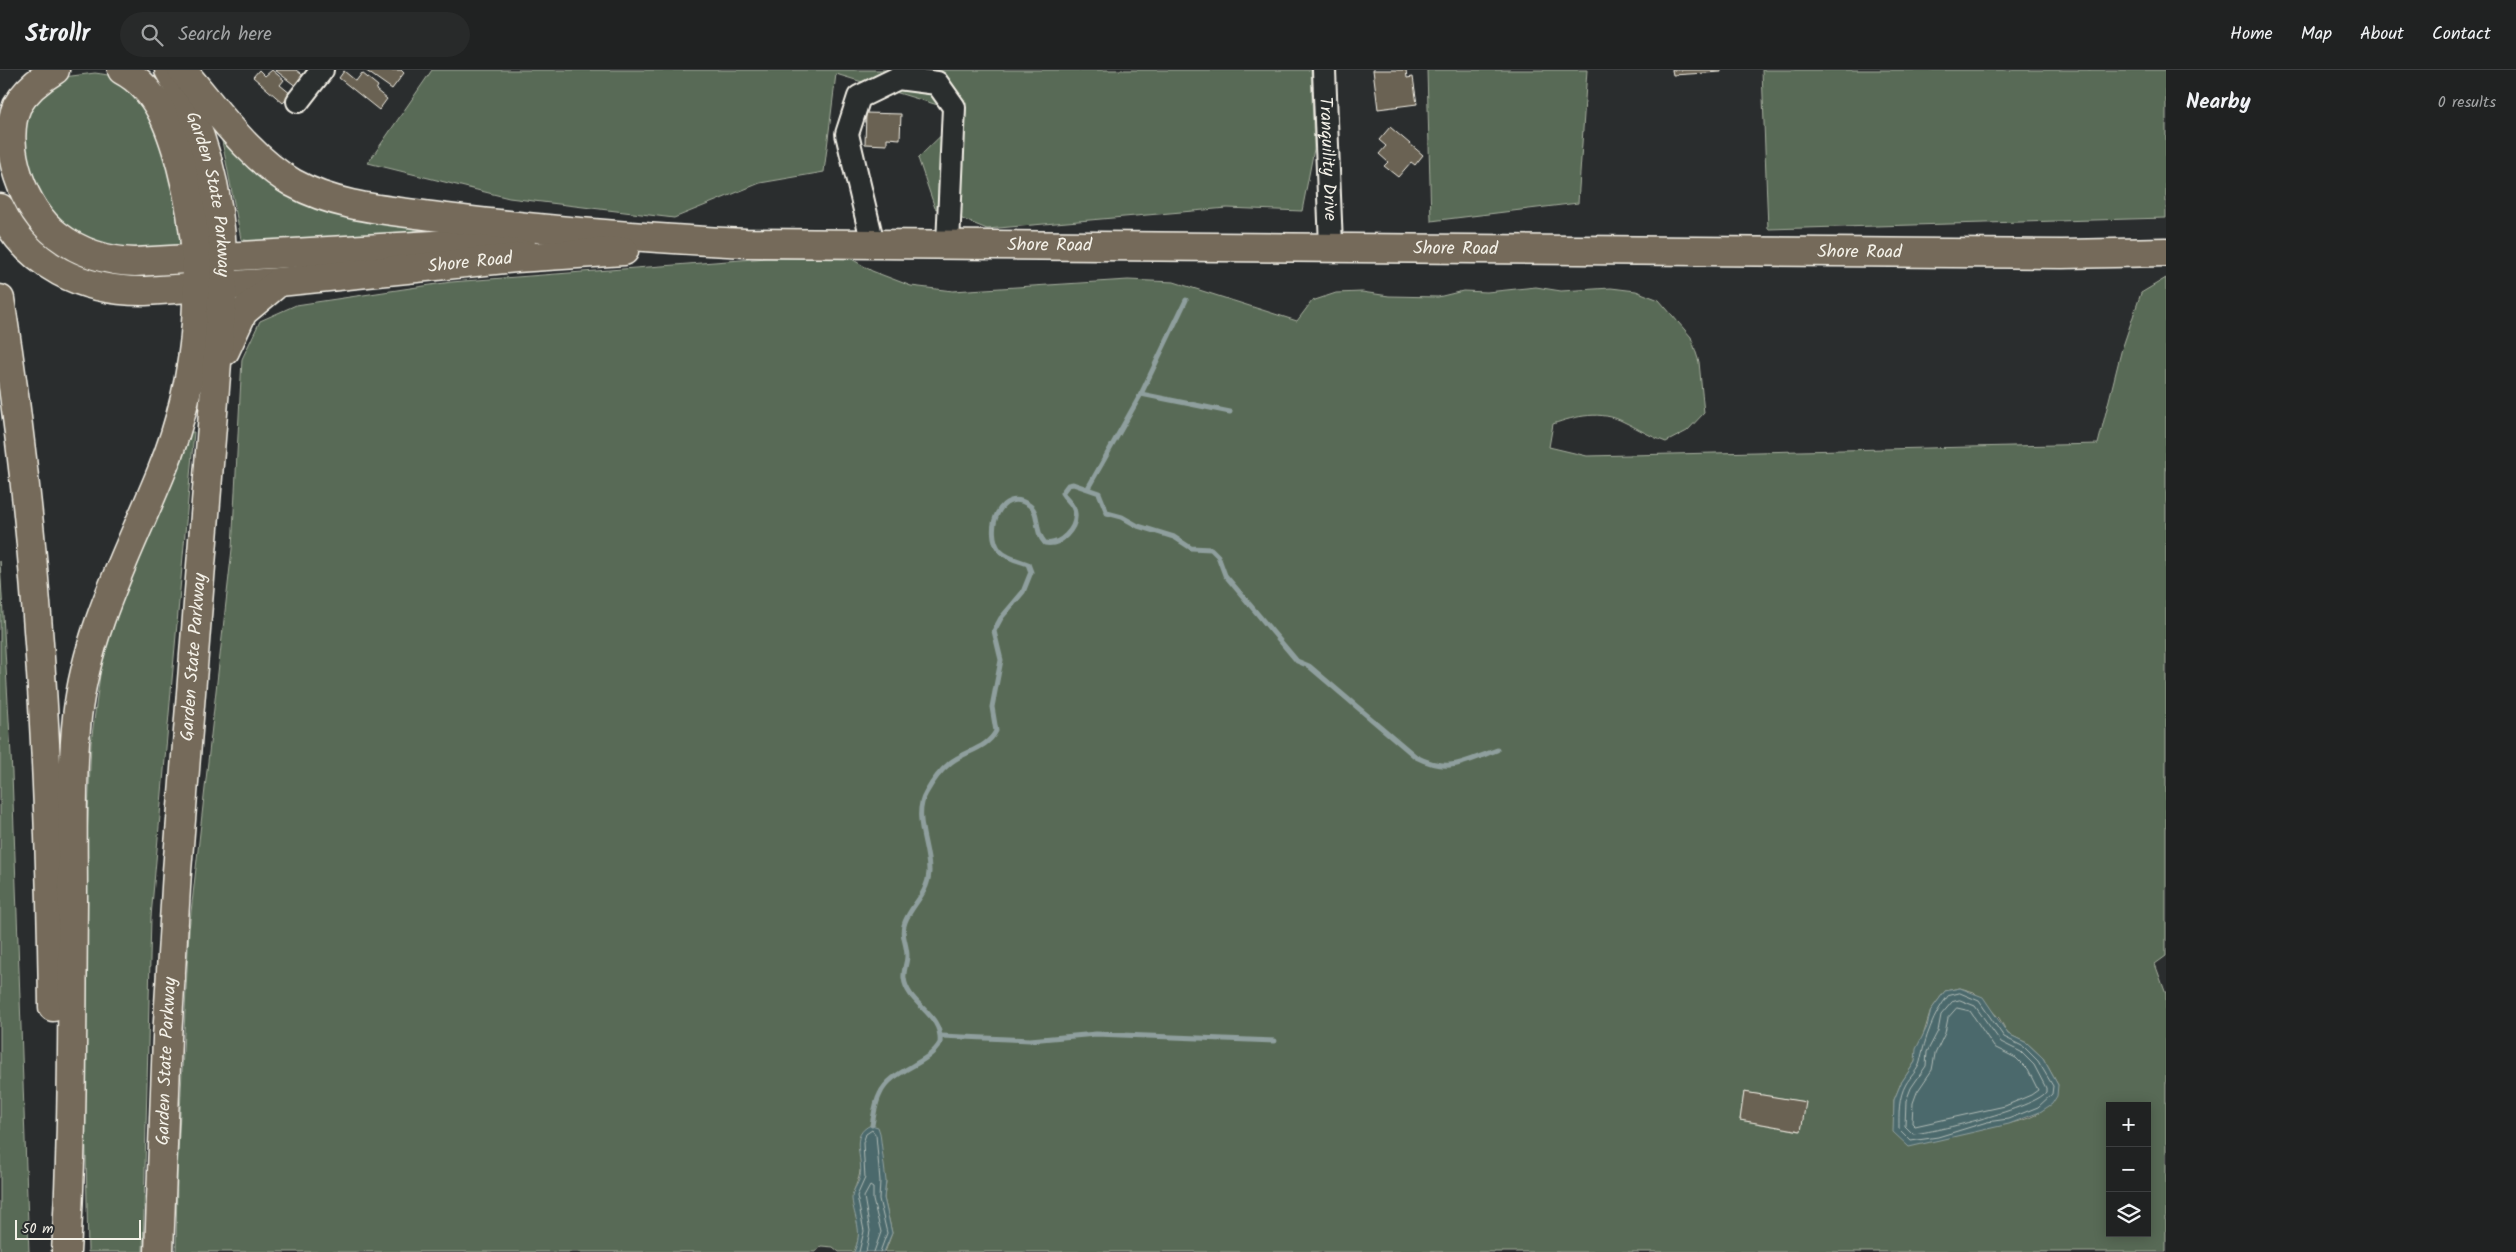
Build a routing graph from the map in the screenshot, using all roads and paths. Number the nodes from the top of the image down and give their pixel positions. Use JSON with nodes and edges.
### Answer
{"nodes":[{"id":1,"x":56,"y":70,"type":"edge"},
{"id":2,"x":122,"y":70,"type":"edge"},
{"id":3,"x":169,"y":70,"type":"edge"},
{"id":4,"x":182,"y":70,"type":"edge"},
{"id":5,"x":322,"y":70,"type":"edge"},
{"id":6,"x":1324,"y":70,"type":"edge"},
{"id":7,"x":298,"y":101,"type":"dead end"},
{"id":8,"x":0,"y":208,"type":"edge"},
{"id":9,"x":607,"y":236,"type":"junction"},
{"id":10,"x":746,"y":243,"type":"junction"},
{"id":11,"x":873,"y":244,"type":"junction"},
{"id":12,"x":948,"y":244,"type":"junction"},
{"id":13,"x":1331,"y":246,"type":"junction"},
{"id":14,"x":2166,"y":252,"type":"edge"},
{"id":15,"x":210,"y":258,"type":"junction"},
{"id":16,"x":279,"y":282,"type":"junction"},
{"id":17,"x":210,"y":286,"type":"junction"},
{"id":18,"x":0,"y":299,"type":"edge"},
{"id":19,"x":218,"y":365,"type":"junction"},
{"id":20,"x":59,"y":1252,"type":"edge"},
{"id":21,"x":66,"y":1252,"type":"edge"},
{"id":22,"x":159,"y":1252,"type":"edge"}],
"edges":[{"from":1,"to":15,"type":"main road"},
{"from":2,"to":15,"type":"main road"},
{"from":3,"to":15,"type":"main road","name":"Garden State Parkway"},
{"from":4,"to":9,"type":"main road"},
{"from":5,"to":7,"type":"street"},
{"from":6,"to":13,"type":"street","name":"Tranquility Drive"},
{"from":8,"to":17,"type":"main road","name":"Shore Road"},
{"from":9,"to":10,"type":"main road","name":"Shore Road"},
{"from":9,"to":15,"type":"main road"},
{"from":10,"to":11,"type":"main road","name":"Shore Road"},
{"from":10,"to":16,"type":"main road","name":"Shore Road"},
{"from":11,"to":12,"type":"main road","name":"Shore Road"},
{"from":11,"to":12,"type":"street"},
{"from":12,"to":13,"type":"main road","name":"Shore Road"},
{"from":13,"to":14,"type":"main road","name":"Shore Road"},
{"from":15,"to":17,"type":"main road"},
{"from":16,"to":17,"type":"main road","name":"Shore Road"},
{"from":16,"to":19,"type":"main road"},
{"from":17,"to":19,"type":"main road","name":"Garden State Parkway"},
{"from":17,"to":21,"type":"main road"},
{"from":18,"to":20,"type":"main road"},
{"from":19,"to":22,"type":"main road","name":"Garden State Parkway"}]}
